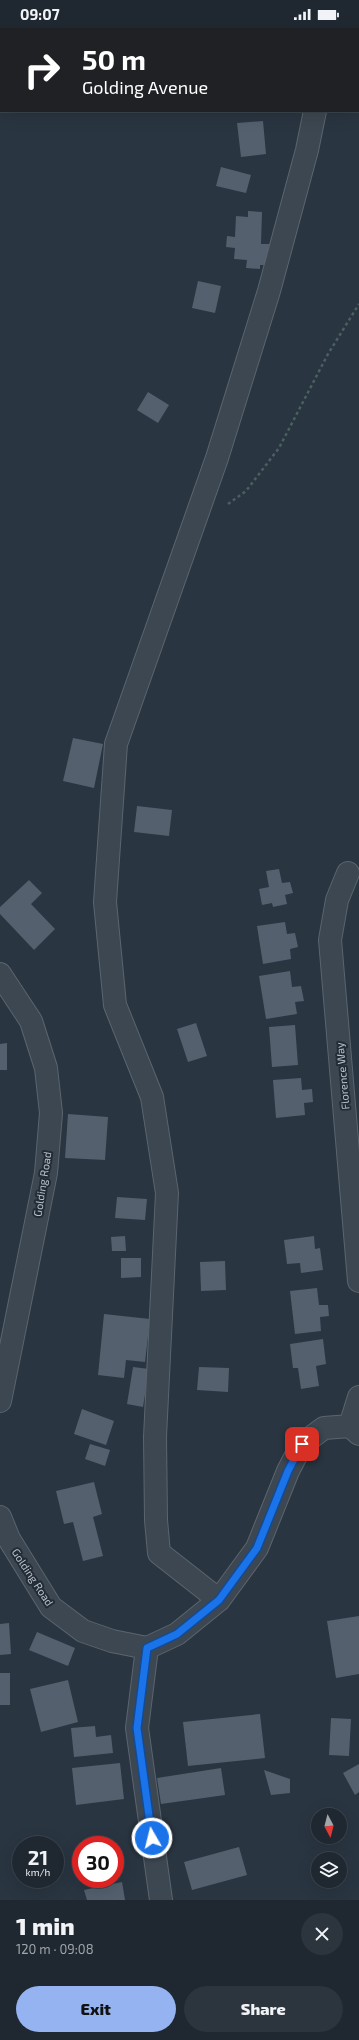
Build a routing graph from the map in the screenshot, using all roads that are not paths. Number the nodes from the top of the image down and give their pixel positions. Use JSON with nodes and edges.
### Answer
{"nodes":[{"id":1,"x":315,"y":112,"type":"edge"},
{"id":2,"x":348,"y":873,"type":"dead end"},
{"id":3,"x":0,"y":974,"type":"edge"},
{"id":4,"x":359,"y":1281,"type":"edge"},
{"id":5,"x":359,"y":1397,"type":"edge"},
{"id":6,"x":0,"y":1401,"type":"edge"},
{"id":7,"x":354,"y":1430,"type":"edge"},
{"id":8,"x":0,"y":1517,"type":"edge"},
{"id":9,"x":219,"y":1600,"type":"junction"},
{"id":10,"x":147,"y":1648,"type":"junction"},
{"id":11,"x":161,"y":1900,"type":"edge"}],
"edges":[{"from":1,"to":9,"type":"street"},
{"from":2,"to":4,"type":"street","name":"Florence Way"},
{"from":3,"to":6,"type":"street","name":"Golding Road"},
{"from":5,"to":7,"type":"street"},
{"from":7,"to":9,"type":"street"},
{"from":8,"to":10,"type":"street","name":"Golding Road"},
{"from":9,"to":10,"type":"street"},
{"from":10,"to":11,"type":"street"}]}
